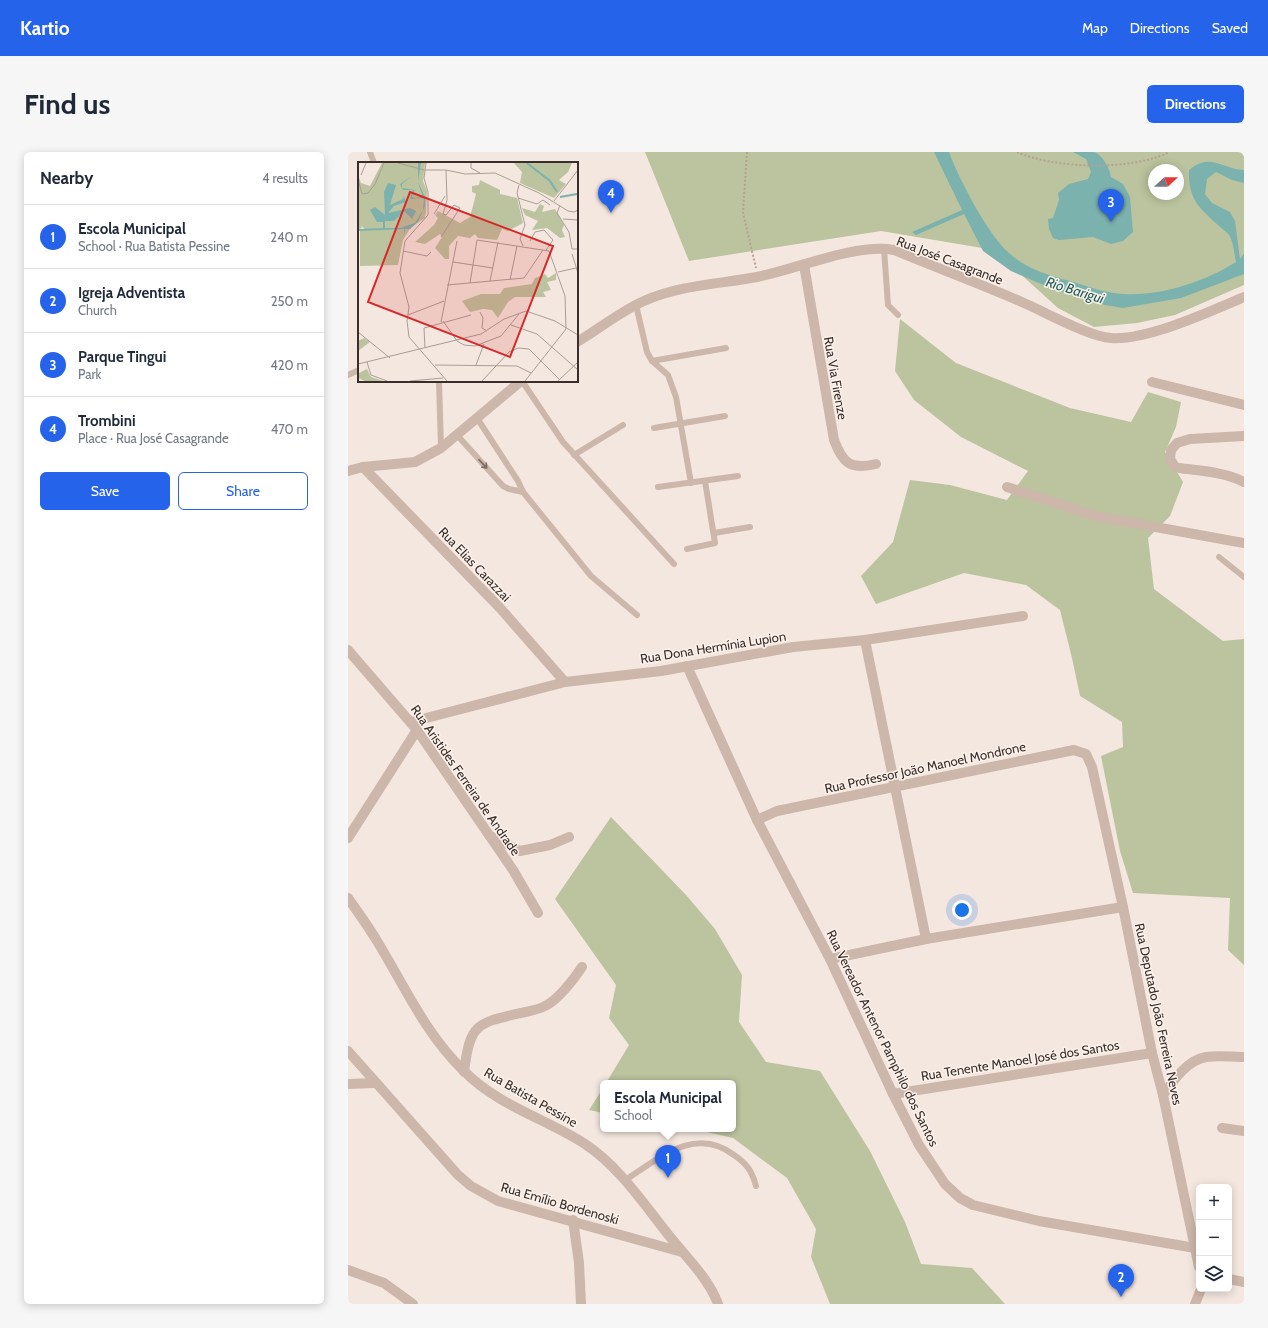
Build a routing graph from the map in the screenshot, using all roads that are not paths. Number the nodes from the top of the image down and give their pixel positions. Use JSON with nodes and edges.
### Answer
{"nodes":[{"id":1,"x":370,"y":152,"type":"edge"},
{"id":2,"x":374,"y":162,"type":"edge"},
{"id":3,"x":884,"y":249,"type":"junction"},
{"id":4,"x":804,"y":265,"type":"junction"},
{"id":5,"x":1244,"y":297,"type":"edge"},
{"id":6,"x":636,"y":305,"type":"junction"},
{"id":7,"x":898,"y":315,"type":"dead end"},
{"id":8,"x":578,"y":341,"type":"edge"},
{"id":9,"x":726,"y":348,"type":"dead end"},
{"id":10,"x":652,"y":361,"type":"junction"},
{"id":11,"x":358,"y":370,"type":"edge"},
{"id":12,"x":348,"y":375,"type":"edge"},
{"id":13,"x":439,"y":382,"type":"edge"},
{"id":14,"x":521,"y":382,"type":"edge"},
{"id":15,"x":523,"y":382,"type":"edge"},
{"id":16,"x":1152,"y":382,"type":"dead end"},
{"id":17,"x":1244,"y":405,"type":"edge"},
{"id":18,"x":725,"y":416,"type":"dead end"},
{"id":19,"x":477,"y":418,"type":"junction"},
{"id":20,"x":681,"y":423,"type":"junction"},
{"id":21,"x":623,"y":425,"type":"dead end"},
{"id":22,"x":654,"y":428,"type":"dead end"},
{"id":23,"x":456,"y":435,"type":"junction"},
{"id":24,"x":1244,"y":436,"type":"edge"},
{"id":25,"x":441,"y":448,"type":"junction"},
{"id":26,"x":574,"y":455,"type":"junction"},
{"id":27,"x":876,"y":464,"type":"dead end"},
{"id":28,"x":363,"y":467,"type":"junction"},
{"id":29,"x":348,"y":471,"type":"edge"},
{"id":30,"x":738,"y":476,"type":"dead end"},
{"id":31,"x":705,"y":481,"type":"junction"},
{"id":32,"x":1244,"y":482,"type":"edge"},
{"id":33,"x":691,"y":483,"type":"junction"},
{"id":34,"x":658,"y":487,"type":"dead end"},
{"id":35,"x":1007,"y":487,"type":"dead end"},
{"id":36,"x":523,"y":492,"type":"junction"},
{"id":37,"x":750,"y":528,"type":"dead end"},
{"id":38,"x":714,"y":533,"type":"junction"},
{"id":39,"x":1244,"y":543,"type":"edge"},
{"id":40,"x":687,"y":549,"type":"dead end"},
{"id":41,"x":1219,"y":557,"type":"dead end"},
{"id":42,"x":674,"y":564,"type":"dead end"},
{"id":43,"x":1244,"y":576,"type":"edge"},
{"id":44,"x":638,"y":615,"type":"dead end"},
{"id":45,"x":1023,"y":616,"type":"dead end"},
{"id":46,"x":865,"y":640,"type":"junction"},
{"id":47,"x":348,"y":650,"type":"edge"},
{"id":48,"x":687,"y":666,"type":"junction"},
{"id":49,"x":565,"y":682,"type":"junction"},
{"id":50,"x":414,"y":726,"type":"junction"},
{"id":51,"x":1092,"y":767,"type":"joint"},
{"id":52,"x":896,"y":787,"type":"junction"},
{"id":53,"x":757,"y":820,"type":"junction"},
{"id":54,"x":490,"y":836,"type":"junction"},
{"id":55,"x":569,"y":837,"type":"dead end"},
{"id":56,"x":348,"y":838,"type":"edge"},
{"id":57,"x":348,"y":898,"type":"edge"},
{"id":58,"x":1123,"y":907,"type":"junction"},
{"id":59,"x":538,"y":913,"type":"dead end"},
{"id":60,"x":926,"y":939,"type":"junction"},
{"id":61,"x":830,"y":959,"type":"junction"},
{"id":62,"x":582,"y":967,"type":"dead end"},
{"id":63,"x":348,"y":1051,"type":"edge"},
{"id":64,"x":1152,"y":1053,"type":"junction"},
{"id":65,"x":1244,"y":1057,"type":"edge"},
{"id":66,"x":464,"y":1072,"type":"junction"},
{"id":67,"x":375,"y":1083,"type":"junction"},
{"id":68,"x":348,"y":1084,"type":"edge"},
{"id":69,"x":893,"y":1094,"type":"junction"},
{"id":70,"x":1163,"y":1095,"type":"junction"},
{"id":71,"x":1222,"y":1128,"type":"dead end"},
{"id":72,"x":1244,"y":1131,"type":"edge"},
{"id":73,"x":624,"y":1180,"type":"junction"},
{"id":74,"x":756,"y":1186,"type":"dead end"},
{"id":75,"x":573,"y":1220,"type":"junction"},
{"id":76,"x":1195,"y":1248,"type":"junction"},
{"id":77,"x":682,"y":1252,"type":"junction"},
{"id":78,"x":1197,"y":1256,"type":"edge"},
{"id":79,"x":348,"y":1270,"type":"edge"},
{"id":80,"x":1232,"y":1280,"type":"edge"},
{"id":81,"x":1244,"y":1282,"type":"edge"},
{"id":82,"x":1200,"y":1292,"type":"edge"},
{"id":83,"x":412,"y":1304,"type":"edge"},
{"id":84,"x":581,"y":1304,"type":"edge"},
{"id":85,"x":718,"y":1304,"type":"edge"},
{"id":86,"x":1195,"y":1304,"type":"edge"}],
"edges":[{"from":1,"to":2,"type":"lane"},
{"from":3,"to":4,"type":"street","name":"Rua José Casagrande"},
{"from":3,"to":5,"type":"street","name":"Rua José Casagrande"},
{"from":3,"to":7,"type":"lane"},
{"from":4,"to":6,"type":"street","name":"Rua José Casagrande"},
{"from":4,"to":27,"type":"street","name":"Rua Via Firenze"},
{"from":6,"to":8,"type":"street","name":"Rua José Casagrande"},
{"from":6,"to":10,"type":"lane"},
{"from":9,"to":10,"type":"lane"},
{"from":10,"to":20,"type":"lane"},
{"from":11,"to":12,"type":"lane"},
{"from":13,"to":25,"type":"lane"},
{"from":14,"to":19,"type":"street"},
{"from":15,"to":26,"type":"lane"},
{"from":16,"to":17,"type":"street"},
{"from":18,"to":20,"type":"lane"},
{"from":19,"to":23,"type":"street"},
{"from":19,"to":36,"type":"lane"},
{"from":20,"to":22,"type":"lane"},
{"from":20,"to":33,"type":"lane"},
{"from":21,"to":26,"type":"lane"},
{"from":23,"to":25,"type":"street"},
{"from":23,"to":36,"type":"lane","one_way":true},
{"from":24,"to":32,"type":"street"},
{"from":25,"to":28,"type":"street"},
{"from":26,"to":42,"type":"lane"},
{"from":28,"to":29,"type":"street"},
{"from":28,"to":49,"type":"street","name":"Rua Elias Carazzai"},
{"from":30,"to":31,"type":"lane"},
{"from":31,"to":33,"type":"lane"},
{"from":31,"to":38,"type":"lane"},
{"from":33,"to":34,"type":"lane"},
{"from":35,"to":39,"type":"street"},
{"from":36,"to":44,"type":"lane"},
{"from":37,"to":38,"type":"lane"},
{"from":38,"to":40,"type":"lane"},
{"from":41,"to":43,"type":"lane"},
{"from":45,"to":46,"type":"street","name":"Rua Dona Hermínia Lupion"},
{"from":46,"to":48,"type":"street","name":"Rua Dona Hermínia Lupion"},
{"from":46,"to":52,"type":"street"},
{"from":47,"to":50,"type":"street","name":"Rua Aristides Ferreira de Andrade"},
{"from":48,"to":49,"type":"street","name":"Rua Dona Hermínia Lupion"},
{"from":48,"to":53,"type":"street","name":"Rua Vereador Antenor Pamphilo dos Santos"},
{"from":49,"to":50,"type":"street","name":"Rua Dona Hermínia Lupion"},
{"from":50,"to":54,"type":"street","name":"Rua Aristides Ferreira de Andrade"},
{"from":50,"to":56,"type":"street"},
{"from":51,"to":52,"type":"street","name":"Rua Professor João Manoel Mondrone"},
{"from":51,"to":58,"type":"street","name":"Rua Deputado João Ferreira Neves"},
{"from":52,"to":53,"type":"street","name":"Rua Professor João Manoel Mondrone"},
{"from":52,"to":60,"type":"street"},
{"from":53,"to":61,"type":"street","name":"Rua Vereador Antenor Pamphilo dos Santos"},
{"from":54,"to":55,"type":"street"},
{"from":54,"to":59,"type":"street","name":"Rua Aristides Ferreira de Andrade"},
{"from":57,"to":66,"type":"street","name":"Rua Batista Pessine"},
{"from":58,"to":60,"type":"street"},
{"from":58,"to":64,"type":"street","name":"Rua Deputado João Ferreira Neves"},
{"from":60,"to":61,"type":"street"},
{"from":61,"to":69,"type":"street","name":"Rua Vereador Antenor Pamphilo dos Santos"},
{"from":62,"to":66,"type":"street"},
{"from":63,"to":67,"type":"street","name":"Rua Emílio Bordenoski"},
{"from":64,"to":69,"type":"street","name":"Rua Tenente Manoel José dos Santos"},
{"from":64,"to":70,"type":"street","name":"Rua Deputado João Ferreira Neves"},
{"from":65,"to":70,"type":"street"},
{"from":66,"to":73,"type":"street","name":"Rua Batista Pessine"},
{"from":67,"to":68,"type":"street"},
{"from":67,"to":75,"type":"street","name":"Rua Emílio Bordenoski"},
{"from":69,"to":76,"type":"street","name":"Rua Vereador Antenor Pamphilo dos Santos"},
{"from":70,"to":76,"type":"street","name":"Rua Deputado João Ferreira Neves"},
{"from":71,"to":72,"type":"street"},
{"from":73,"to":74,"type":"lane"},
{"from":73,"to":77,"type":"street","name":"Rua Batista Pessine"},
{"from":75,"to":77,"type":"street","name":"Rua Emílio Bordenoski"},
{"from":75,"to":84,"type":"street"},
{"from":76,"to":78,"type":"street","name":"Rua Deputado João Ferreira Neves"},
{"from":77,"to":85,"type":"street","name":"Rua Batista Pessine"},
{"from":79,"to":83,"type":"street"},
{"from":80,"to":81,"type":"street"},
{"from":82,"to":86,"type":"street"}]}
